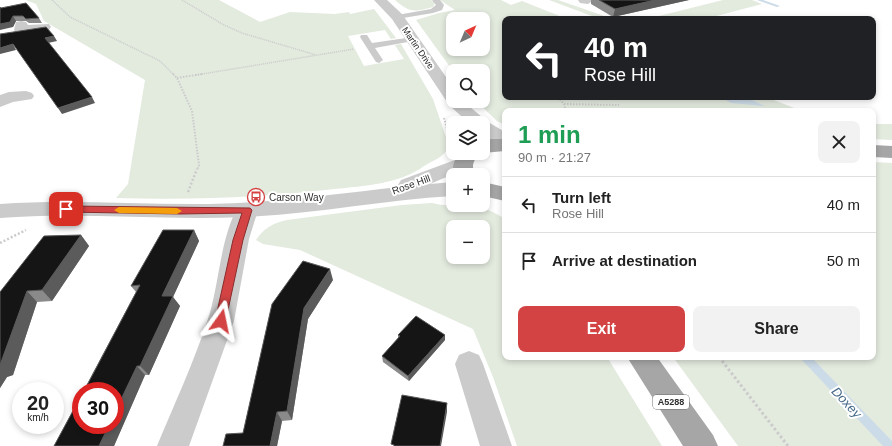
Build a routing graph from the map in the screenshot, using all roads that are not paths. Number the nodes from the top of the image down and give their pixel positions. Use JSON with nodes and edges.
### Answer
{"nodes":[{"id":1,"x":380,"y":0,"type":"edge"},
{"id":2,"x":436,"y":0,"type":"edge"},
{"id":3,"x":584,"y":0,"type":"edge"},
{"id":4,"x":588,"y":0,"type":"edge"},
{"id":5,"x":397,"y":17,"type":"junction"},
{"id":6,"x":44,"y":27,"type":"edge"},
{"id":7,"x":7,"y":34,"type":"edge"},
{"id":8,"x":364,"y":36,"type":"dead end"},
{"id":9,"x":413,"y":39,"type":"junction"},
{"id":10,"x":371,"y":46,"type":"junction"},
{"id":11,"x":379,"y":60,"type":"dead end"},
{"id":12,"x":446,"y":88,"type":"edge"},
{"id":13,"x":3,"y":96,"type":"edge"},
{"id":14,"x":26,"y":96,"type":"dead end"},
{"id":15,"x":462,"y":108,"type":"edge"},
{"id":16,"x":472,"y":116,"type":"edge"},
{"id":17,"x":490,"y":130,"type":"edge"},
{"id":18,"x":502,"y":140,"type":"edge"},
{"id":19,"x":502,"y":144,"type":"edge"},
{"id":20,"x":490,"y":145,"type":"edge"},
{"id":21,"x":876,"y":151,"type":"edge"},
{"id":22,"x":892,"y":152,"type":"edge"},
{"id":23,"x":461,"y":160,"type":"edge"},
{"id":24,"x":446,"y":190,"type":"edge"},
{"id":25,"x":490,"y":191,"type":"edge"},
{"id":26,"x":502,"y":193,"type":"edge"},
{"id":27,"x":381,"y":195,"type":"junction"},
{"id":28,"x":247,"y":210,"type":"junction"},
{"id":29,"x":0,"y":211,"type":"edge"},
{"id":30,"x":643,"y":360,"type":"edge"},
{"id":31,"x":469,"y":364,"type":"dead end"},
{"id":32,"x":173,"y":446,"type":"edge"},
{"id":33,"x":496,"y":446,"type":"edge"},
{"id":34,"x":702,"y":446,"type":"edge"}],
"edges":[{"from":1,"to":5,"type":"street","name":"Martin Drive"},
{"from":2,"to":5,"type":"lane"},
{"from":3,"to":4,"type":"street"},
{"from":5,"to":9,"type":"street","name":"Martin Drive"},
{"from":6,"to":7,"type":"street"},
{"from":8,"to":10,"type":"lane"},
{"from":9,"to":10,"type":"lane"},
{"from":9,"to":12,"type":"street","name":"Martin Drive"},
{"from":10,"to":11,"type":"lane"},
{"from":13,"to":14,"type":"street"},
{"from":15,"to":16,"type":"street","name":"Martin Drive"},
{"from":17,"to":18,"type":"street"},
{"from":19,"to":20,"type":"main road"},
{"from":21,"to":22,"type":"main road"},
{"from":23,"to":27,"type":"street","name":"Rose Hill"},
{"from":24,"to":27,"type":"street","name":"Rose Hill"},
{"from":25,"to":26,"type":"main road"},
{"from":27,"to":28,"type":"street","name":"Rose Hill"},
{"from":28,"to":29,"type":"street","name":"Rose Hill"},
{"from":28,"to":32,"type":"street"},
{"from":30,"to":34,"type":"main road","number":"A5288"},
{"from":31,"to":33,"type":"street"}]}
